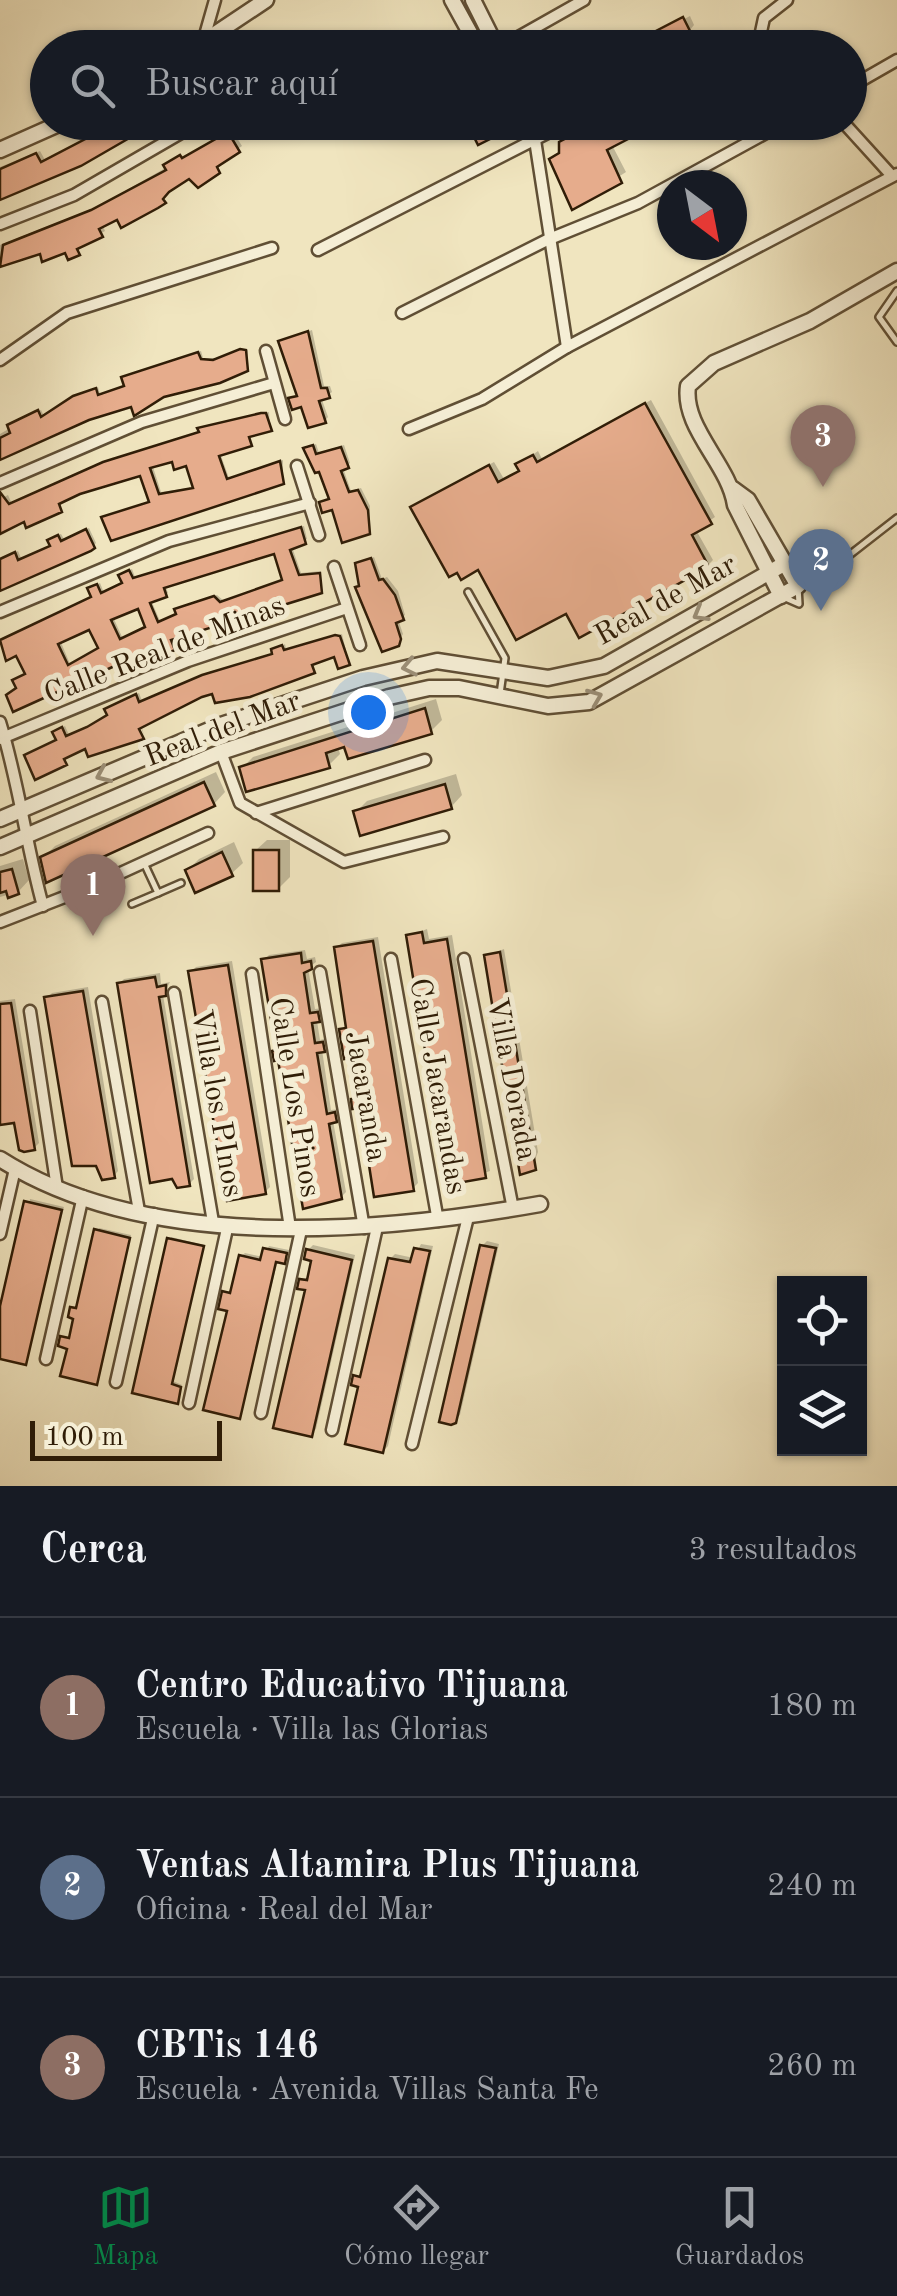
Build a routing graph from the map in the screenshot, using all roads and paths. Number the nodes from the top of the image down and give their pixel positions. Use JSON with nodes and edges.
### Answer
{"nodes":[{"id":1,"x":215,"y":0,"type":"edge"},
{"id":2,"x":266,"y":0,"type":"edge"},
{"id":3,"x":452,"y":0,"type":"edge"},
{"id":4,"x":473,"y":0,"type":"edge"},
{"id":5,"x":584,"y":0,"type":"edge"},
{"id":6,"x":787,"y":0,"type":"edge"},
{"id":7,"x":204,"y":30,"type":"edge"},
{"id":8,"x":221,"y":30,"type":"edge"},
{"id":9,"x":466,"y":30,"type":"edge"},
{"id":10,"x":489,"y":30,"type":"edge"},
{"id":11,"x":524,"y":30,"type":"edge"},
{"id":12,"x":761,"y":30,"type":"edge"},
{"id":13,"x":897,"y":60,"type":"edge"},
{"id":14,"x":867,"y":77,"type":"edge"},
{"id":15,"x":30,"y":137,"type":"edge"},
{"id":16,"x":169,"y":140,"type":"edge"},
{"id":17,"x":534,"y":140,"type":"joint"},
{"id":18,"x":753,"y":140,"type":"edge"},
{"id":19,"x":859,"y":140,"type":"edge"},
{"id":20,"x":0,"y":150,"type":"edge"},
{"id":21,"x":894,"y":175,"type":"edge"},
{"id":22,"x":0,"y":224,"type":"edge"},
{"id":23,"x":547,"y":240,"type":"junction"},
{"id":24,"x":272,"y":248,"type":"dead end"},
{"id":25,"x":318,"y":250,"type":"dead end"},
{"id":26,"x":896,"y":274,"type":"edge"},
{"id":27,"x":897,"y":291,"type":"edge"},
{"id":28,"x":402,"y":312,"type":"dead end"},
{"id":29,"x":897,"y":342,"type":"edge"},
{"id":30,"x":567,"y":347,"type":"junction"},
{"id":31,"x":266,"y":351,"type":"dead end"},
{"id":32,"x":0,"y":360,"type":"edge"},
{"id":33,"x":274,"y":382,"type":"junction"},
{"id":34,"x":285,"y":419,"type":"dead end"},
{"id":35,"x":409,"y":428,"type":"dead end"},
{"id":36,"x":297,"y":466,"type":"dead end"},
{"id":37,"x":0,"y":483,"type":"edge"},
{"id":38,"x":733,"y":489,"type":"junction"},
{"id":39,"x":310,"y":503,"type":"junction"},
{"id":40,"x":897,"y":518,"type":"edge"},
{"id":41,"x":319,"y":535,"type":"dead end"},
{"id":42,"x":784,"y":564,"type":"junction"},
{"id":43,"x":334,"y":568,"type":"dead end"},
{"id":44,"x":767,"y":574,"type":"junction"},
{"id":45,"x":798,"y":586,"type":"junction"},
{"id":46,"x":468,"y":592,"type":"dead end"},
{"id":47,"x":780,"y":596,"type":"junction"},
{"id":48,"x":347,"y":608,"type":"junction"},
{"id":49,"x":0,"y":612,"type":"edge"},
{"id":50,"x":360,"y":645,"type":"dead end"},
{"id":51,"x":506,"y":670,"type":"junction"},
{"id":52,"x":500,"y":696,"type":"junction"},
{"id":53,"x":0,"y":722,"type":"edge"},
{"id":54,"x":2,"y":738,"type":"edge"},
{"id":55,"x":221,"y":752,"type":"junction"},
{"id":56,"x":425,"y":760,"type":"dead end"},
{"id":57,"x":24,"y":810,"type":"junction"},
{"id":58,"x":256,"y":813,"type":"junction"},
{"id":59,"x":0,"y":818,"type":"edge"},
{"id":60,"x":208,"y":833,"type":"dead end"},
{"id":61,"x":28,"y":837,"type":"junction"},
{"id":62,"x":443,"y":837,"type":"dead end"},
{"id":63,"x":0,"y":847,"type":"edge"},
{"id":64,"x":144,"y":863,"type":"junction"},
{"id":65,"x":180,"y":883,"type":"dead end"},
{"id":66,"x":158,"y":893,"type":"junction"},
{"id":67,"x":132,"y":904,"type":"dead end"},
{"id":68,"x":43,"y":906,"type":"junction"},
{"id":69,"x":0,"y":922,"type":"edge"},
{"id":70,"x":464,"y":958,"type":"dead end"},
{"id":71,"x":392,"y":959,"type":"dead end"},
{"id":72,"x":320,"y":972,"type":"dead end"},
{"id":73,"x":252,"y":974,"type":"dead end"},
{"id":74,"x":174,"y":993,"type":"dead end"},
{"id":75,"x":102,"y":1002,"type":"dead end"},
{"id":76,"x":30,"y":1011,"type":"dead end"},
{"id":77,"x":0,"y":1159,"type":"edge"},
{"id":78,"x":15,"y":1169,"type":"junction"},
{"id":79,"x":57,"y":1188,"type":"junction"},
{"id":80,"x":83,"y":1196,"type":"junction"},
{"id":81,"x":540,"y":1204,"type":"dead end"},
{"id":82,"x":513,"y":1209,"type":"junction"},
{"id":83,"x":146,"y":1213,"type":"junction"},
{"id":84,"x":468,"y":1216,"type":"junction"},
{"id":85,"x":438,"y":1221,"type":"junction"},
{"id":86,"x":221,"y":1223,"type":"junction"},
{"id":87,"x":371,"y":1227,"type":"junction"},
{"id":88,"x":296,"y":1229,"type":"junction"},
{"id":89,"x":0,"y":1234,"type":"edge"},
{"id":90,"x":46,"y":1359,"type":"dead end"},
{"id":91,"x":116,"y":1382,"type":"dead end"},
{"id":92,"x":190,"y":1403,"type":"dead end"},
{"id":93,"x":261,"y":1413,"type":"dead end"},
{"id":94,"x":332,"y":1430,"type":"dead end"},
{"id":95,"x":412,"y":1444,"type":"dead end"}],
"edges":[{"from":1,"to":7,"type":"street"},
{"from":2,"to":8,"type":"street"},
{"from":3,"to":9,"type":"street"},
{"from":4,"to":10,"type":"street"},
{"from":5,"to":11,"type":"street"},
{"from":6,"to":12,"type":"street"},
{"from":13,"to":14,"type":"street"},
{"from":15,"to":20,"type":"street"},
{"from":16,"to":22,"type":"street"},
{"from":17,"to":23,"type":"street"},
{"from":17,"to":25,"type":"street"},
{"from":18,"to":23,"type":"street"},
{"from":19,"to":21,"type":"street"},
{"from":21,"to":30,"type":"street"},
{"from":23,"to":28,"type":"street"},
{"from":23,"to":30,"type":"street"},
{"from":24,"to":32,"type":"street"},
{"from":26,"to":38,"type":"street"},
{"from":27,"to":29,"type":"lane"},
{"from":30,"to":35,"type":"street"},
{"from":31,"to":33,"type":"street"},
{"from":33,"to":34,"type":"street"},
{"from":33,"to":37,"type":"street"},
{"from":36,"to":39,"type":"street"},
{"from":38,"to":42,"type":"street"},
{"from":38,"to":44,"type":"street"},
{"from":39,"to":41,"type":"street"},
{"from":39,"to":49,"type":"street"},
{"from":40,"to":45,"type":"lane"},
{"from":42,"to":44,"type":"street","name":"Real de Mar"},
{"from":42,"to":45,"type":"street"},
{"from":43,"to":48,"type":"street"},
{"from":44,"to":47,"type":"street"},
{"from":44,"to":51,"type":"street","name":"Real de Mar","one_way":true},
{"from":45,"to":47,"type":"street","name":"Real del Mar"},
{"from":46,"to":51,"type":"lane"},
{"from":52,"to":47,"type":"street","name":"Real del Mar","one_way":true},
{"from":48,"to":50,"type":"street"},
{"from":48,"to":54,"type":"street","name":"Calle Real de Minas"},
{"from":51,"to":52,"type":"lane"},
{"from":51,"to":57,"type":"street","name":"Real de Mar","one_way":true},
{"from":52,"to":55,"type":"street","name":"Real del Mar"},
{"from":53,"to":54,"type":"street"},
{"from":54,"to":57,"type":"street"},
{"from":55,"to":58,"type":"street"},
{"from":55,"to":61,"type":"street","name":"Real del Mar"},
{"from":56,"to":58,"type":"street"},
{"from":57,"to":59,"type":"street","name":"Real de Mar"},
{"from":57,"to":61,"type":"street"},
{"from":58,"to":62,"type":"street"},
{"from":60,"to":64,"type":"street"},
{"from":61,"to":63,"type":"street","name":"Real del Mar"},
{"from":61,"to":68,"type":"street"},
{"from":64,"to":66,"type":"lane"},
{"from":64,"to":68,"type":"street"},
{"from":65,"to":66,"type":"lane"},
{"from":66,"to":67,"type":"lane"},
{"from":68,"to":69,"type":"street"},
{"from":70,"to":82,"type":"street","name":"Villa Dorada"},
{"from":71,"to":85,"type":"street","name":"Calle Jacarandas"},
{"from":72,"to":87,"type":"street","name":"Jacaranda"},
{"from":73,"to":88,"type":"street","name":"Calle Los Pinos"},
{"from":74,"to":86,"type":"street","name":"Villa los PInos"},
{"from":75,"to":83,"type":"street"},
{"from":76,"to":79,"type":"street"},
{"from":77,"to":78,"type":"street"},
{"from":78,"to":79,"type":"street"},
{"from":78,"to":89,"type":"street"},
{"from":79,"to":80,"type":"street"},
{"from":80,"to":83,"type":"street"},
{"from":80,"to":90,"type":"street"},
{"from":81,"to":82,"type":"street"},
{"from":82,"to":84,"type":"street"},
{"from":83,"to":86,"type":"street"},
{"from":83,"to":91,"type":"street"},
{"from":84,"to":85,"type":"street"},
{"from":84,"to":95,"type":"street"},
{"from":85,"to":87,"type":"street"},
{"from":86,"to":88,"type":"street"},
{"from":86,"to":92,"type":"street"},
{"from":87,"to":88,"type":"street"},
{"from":87,"to":94,"type":"street"},
{"from":88,"to":93,"type":"street"}]}
